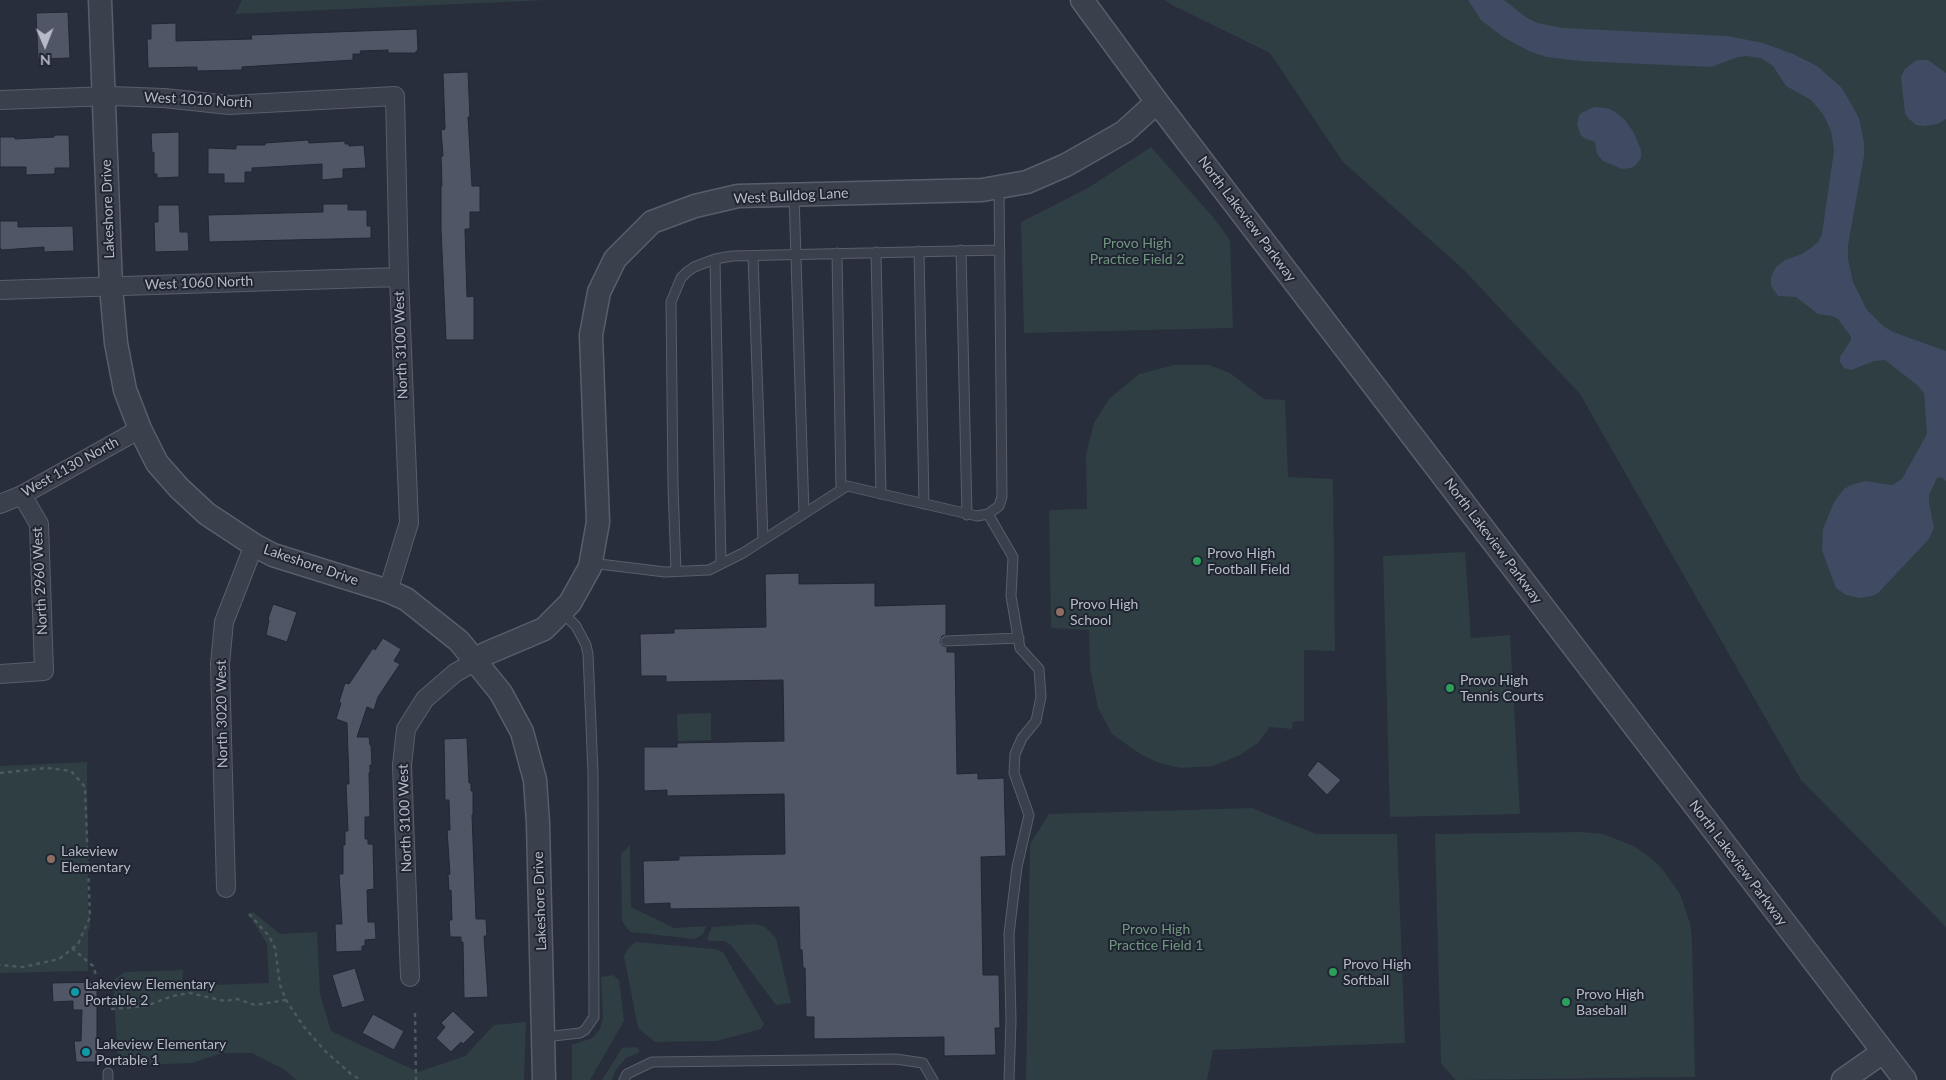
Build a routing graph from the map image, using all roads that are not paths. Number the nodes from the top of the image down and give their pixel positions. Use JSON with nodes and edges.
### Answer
{"nodes":[{"id":1,"x":100,"y":0,"type":"edge"},
{"id":2,"x":1082,"y":0,"type":"edge"},
{"id":3,"x":104,"y":96,"type":"junction"},
{"id":4,"x":395,"y":96,"type":"joint"},
{"id":5,"x":0,"y":100,"type":"edge"},
{"id":6,"x":1157,"y":102,"type":"junction"},
{"id":7,"x":999,"y":187,"type":"junction"},
{"id":8,"x":794,"y":194,"type":"junction"},
{"id":9,"x":962,"y":250,"type":"junction"},
{"id":10,"x":1000,"y":250,"type":"junction"},
{"id":11,"x":919,"y":251,"type":"junction"},
{"id":12,"x":876,"y":252,"type":"junction"},
{"id":13,"x":837,"y":253,"type":"junction"},
{"id":14,"x":796,"y":254,"type":"junction"},
{"id":15,"x":753,"y":256,"type":"junction"},
{"id":16,"x":715,"y":259,"type":"junction"},
{"id":17,"x":398,"y":277,"type":"junction"},
{"id":18,"x":111,"y":287,"type":"junction"},
{"id":19,"x":0,"y":290,"type":"edge"},
{"id":20,"x":140,"y":429,"type":"junction"},
{"id":21,"x":841,"y":489,"type":"junction"},
{"id":22,"x":22,"y":494,"type":"junction"},
{"id":23,"x":881,"y":494,"type":"junction"},
{"id":24,"x":0,"y":504,"type":"edge"},
{"id":25,"x":924,"y":504,"type":"junction"},
{"id":26,"x":804,"y":513,"type":"junction"},
{"id":27,"x":988,"y":514,"type":"junction"},
{"id":28,"x":967,"y":515,"type":"junction"},
{"id":29,"x":763,"y":540,"type":"junction"},
{"id":30,"x":254,"y":545,"type":"junction"},
{"id":31,"x":590,"y":563,"type":"junction"},
{"id":32,"x":721,"y":564,"type":"junction"},
{"id":33,"x":676,"y":571,"type":"junction"},
{"id":34,"x":388,"y":591,"type":"junction"},
{"id":35,"x":562,"y":612,"type":"junction"},
{"id":36,"x":1019,"y":638,"type":"junction"},
{"id":37,"x":946,"y":640,"type":"dead end"},
{"id":38,"x":476,"y":661,"type":"junction"},
{"id":39,"x":0,"y":674,"type":"edge"},
{"id":40,"x":226,"y":888,"type":"dead end"},
{"id":41,"x":410,"y":976,"type":"dead end"},
{"id":42,"x":544,"y":1037,"type":"junction"},
{"id":43,"x":1883,"y":1052,"type":"junction"},
{"id":44,"x":544,"y":1080,"type":"edge"},
{"id":45,"x":624,"y":1080,"type":"edge"},
{"id":46,"x":933,"y":1080,"type":"edge"},
{"id":47,"x":1009,"y":1080,"type":"edge"},
{"id":48,"x":1843,"y":1080,"type":"edge"},
{"id":49,"x":1906,"y":1080,"type":"edge"}],
"edges":[{"from":1,"to":3,"type":"street","name":"Lakeshore Drive"},
{"from":2,"to":6,"type":"street","name":"North Lakeview Parkway"},
{"from":3,"to":4,"type":"street","name":"West 1010 North"},
{"from":3,"to":5,"type":"street","name":"West 1010 North"},
{"from":3,"to":18,"type":"street","name":"Lakeshore Drive"},
{"from":4,"to":17,"type":"street","name":"North 3100 West"},
{"from":6,"to":7,"type":"street","name":"West Bulldog Lane"},
{"from":6,"to":43,"type":"street","name":"North Lakeview Parkway"},
{"from":7,"to":8,"type":"street","name":"West Bulldog Lane"},
{"from":7,"to":10,"type":"lane"},
{"from":8,"to":14,"type":"lane"},
{"from":8,"to":31,"type":"street","name":"West Bulldog Lane"},
{"from":9,"to":10,"type":"lane"},
{"from":9,"to":11,"type":"lane"},
{"from":9,"to":28,"type":"lane"},
{"from":10,"to":27,"type":"lane"},
{"from":11,"to":12,"type":"lane"},
{"from":11,"to":25,"type":"lane"},
{"from":12,"to":13,"type":"lane"},
{"from":12,"to":23,"type":"lane"},
{"from":13,"to":14,"type":"lane"},
{"from":13,"to":21,"type":"lane"},
{"from":14,"to":15,"type":"lane"},
{"from":14,"to":26,"type":"lane"},
{"from":15,"to":16,"type":"lane"},
{"from":15,"to":29,"type":"lane"},
{"from":16,"to":32,"type":"lane"},
{"from":16,"to":33,"type":"lane"},
{"from":17,"to":18,"type":"street","name":"West 1060 North"},
{"from":17,"to":34,"type":"street","name":"North 3100 West"},
{"from":18,"to":19,"type":"street","name":"West 1060 North"},
{"from":18,"to":20,"type":"street","name":"Lakeshore Drive"},
{"from":20,"to":22,"type":"street","name":"West 1130 North"},
{"from":20,"to":30,"type":"street","name":"Lakeshore Drive"},
{"from":21,"to":23,"type":"lane"},
{"from":21,"to":26,"type":"lane"},
{"from":22,"to":24,"type":"street","name":"West 1130 North"},
{"from":22,"to":39,"type":"street","name":"North 2960 West"},
{"from":23,"to":25,"type":"lane"},
{"from":25,"to":28,"type":"lane"},
{"from":26,"to":29,"type":"lane"},
{"from":27,"to":28,"type":"lane"},
{"from":27,"to":36,"type":"lane"},
{"from":29,"to":32,"type":"lane"},
{"from":30,"to":34,"type":"street","name":"Lakeshore Drive"},
{"from":30,"to":40,"type":"street","name":"North 3020 West"},
{"from":31,"to":33,"type":"lane"},
{"from":31,"to":35,"type":"street","name":"West Bulldog Lane"},
{"from":32,"to":33,"type":"lane"},
{"from":34,"to":38,"type":"street","name":"Lakeshore Drive"},
{"from":35,"to":38,"type":"street","name":"West Bulldog Lane"},
{"from":35,"to":42,"type":"lane"},
{"from":36,"to":37,"type":"lane"},
{"from":36,"to":47,"type":"lane"},
{"from":38,"to":41,"type":"street","name":"North 3100 West"},
{"from":38,"to":42,"type":"street","name":"Lakeshore Drive"},
{"from":42,"to":44,"type":"street","name":"Lakeshore Drive"},
{"from":43,"to":48,"type":"street"},
{"from":43,"to":49,"type":"street","name":"North Lakeview Parkway"},
{"from":45,"to":46,"type":"lane"}]}
